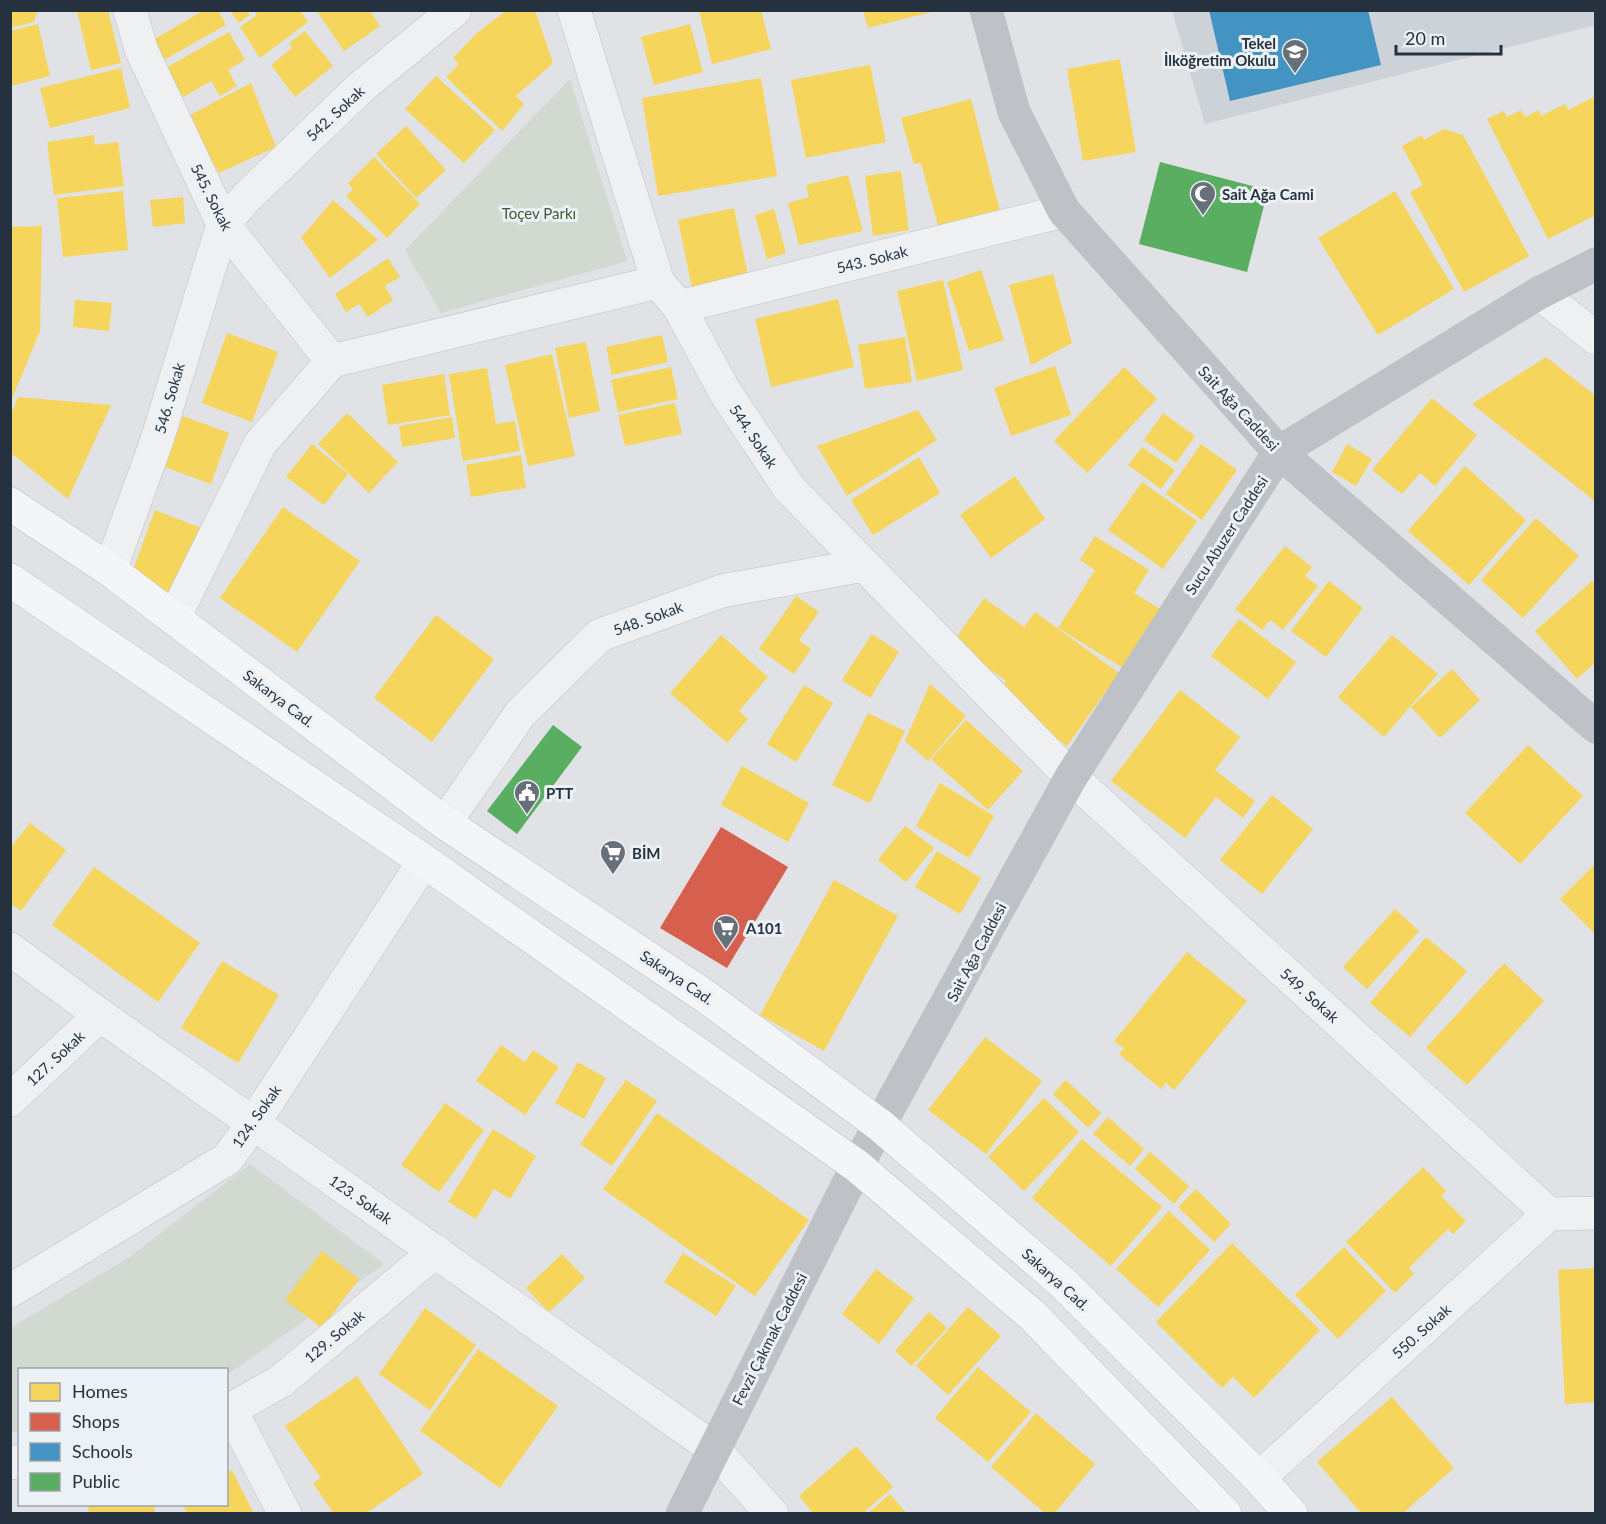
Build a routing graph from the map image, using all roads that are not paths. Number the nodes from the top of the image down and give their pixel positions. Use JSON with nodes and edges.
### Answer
{"nodes":[{"id":1,"x":130,"y":10,"type":"edge"},
{"id":2,"x":455,"y":10,"type":"edge"},
{"id":3,"x":574,"y":10,"type":"edge"},
{"id":4,"x":986,"y":10,"type":"edge"},
{"id":5,"x":1064,"y":211,"type":"junction"},
{"id":6,"x":223,"y":224,"type":"junction"},
{"id":7,"x":1596,"y":264,"type":"edge"},
{"id":8,"x":658,"y":282,"type":"junction"},
{"id":9,"x":1539,"y":293,"type":"junction"},
{"id":10,"x":679,"y":307,"type":"junction"},
{"id":11,"x":1596,"y":338,"type":"edge"},
{"id":12,"x":332,"y":361,"type":"junction"},
{"id":13,"x":1279,"y":452,"type":"junction"},
{"id":14,"x":10,"y":504,"type":"edge"},
{"id":15,"x":864,"y":565,"type":"junction"},
{"id":16,"x":110,"y":570,"type":"junction"},
{"id":17,"x":10,"y":580,"type":"edge"},
{"id":18,"x":174,"y":618,"type":"junction"},
{"id":19,"x":1596,"y":727,"type":"edge"},
{"id":20,"x":1071,"y":777,"type":"junction"},
{"id":21,"x":445,"y":823,"type":"junction"},
{"id":22,"x":424,"y":861,"type":"junction"},
{"id":23,"x":10,"y":949,"type":"edge"},
{"id":24,"x":100,"y":1015,"type":"junction"},
{"id":25,"x":10,"y":1100,"type":"edge"},
{"id":26,"x":253,"y":1124,"type":"junction"},
{"id":27,"x":881,"y":1126,"type":"junction"},
{"id":28,"x":857,"y":1166,"type":"junction"},
{"id":29,"x":1596,"y":1213,"type":"edge"},
{"id":30,"x":1550,"y":1214,"type":"junction"},
{"id":31,"x":436,"y":1251,"type":"junction"},
{"id":32,"x":10,"y":1291,"type":"edge"},
{"id":33,"x":229,"y":1412,"type":"edge"},
{"id":34,"x":713,"y":1448,"type":"junction"},
{"id":35,"x":1259,"y":1478,"type":"junction"},
{"id":36,"x":285,"y":1514,"type":"edge"},
{"id":37,"x":682,"y":1514,"type":"edge"},
{"id":38,"x":772,"y":1514,"type":"edge"},
{"id":39,"x":1226,"y":1514,"type":"edge"},
{"id":40,"x":1291,"y":1514,"type":"edge"}],
"edges":[{"from":1,"to":6,"type":"street","name":"545. Sokak"},
{"from":2,"to":6,"type":"street","name":"542. Sokak"},
{"from":3,"to":8,"type":"street","name":"544. Sokak"},
{"from":4,"to":5,"type":"street","name":"Sait Ağa Caddesi"},
{"from":5,"to":10,"type":"street","name":"543. Sokak"},
{"from":5,"to":13,"type":"street","name":"Sait Ağa Caddesi"},
{"from":6,"to":12,"type":"street","name":"545. Sokak"},
{"from":6,"to":16,"type":"street","name":"546. Sokak"},
{"from":7,"to":9,"type":"street","name":"Sucu Abuzer Caddesi"},
{"from":8,"to":10,"type":"street","name":"544. Sokak"},
{"from":8,"to":12,"type":"street"},
{"from":9,"to":11,"type":"street"},
{"from":9,"to":13,"type":"street","name":"Sucu Abuzer Caddesi"},
{"from":10,"to":15,"type":"street","name":"544. Sokak"},
{"from":12,"to":18,"type":"street"},
{"from":13,"to":19,"type":"street","name":"Sait Ağa Caddesi"},
{"from":13,"to":20,"type":"street","name":"Sucu Abuzer Caddesi"},
{"from":14,"to":16,"type":"main road","name":"Sakarya Cad."},
{"from":15,"to":20,"type":"street","name":"544. Sokak"},
{"from":15,"to":21,"type":"street","name":"548. Sokak"},
{"from":16,"to":18,"type":"main road","name":"Sakarya Cad."},
{"from":17,"to":22,"type":"main road"},
{"from":18,"to":21,"type":"main road","name":"Sakarya Cad."},
{"from":20,"to":27,"type":"street","name":"Sait Ağa Caddesi"},
{"from":20,"to":30,"type":"street","name":"549. Sokak"},
{"from":21,"to":27,"type":"main road","name":"Sakarya Cad."},
{"from":22,"to":26,"type":"street","name":"124. Sokak"},
{"from":22,"to":28,"type":"main road"},
{"from":23,"to":24,"type":"street","name":"123. Sokak"},
{"from":24,"to":25,"type":"street","name":"127. Sokak"},
{"from":24,"to":26,"type":"street","name":"123. Sokak"},
{"from":26,"to":31,"type":"street","name":"123. Sokak"},
{"from":26,"to":32,"type":"street","name":"124. Sokak"},
{"from":27,"to":28,"type":"street","name":"Sait Ağa Caddesi"},
{"from":27,"to":35,"type":"main road","name":"Sakarya Cad."},
{"from":28,"to":34,"type":"street","name":"Fevzi Çakmak Caddesi"},
{"from":28,"to":39,"type":"main road"},
{"from":29,"to":30,"type":"street"},
{"from":30,"to":35,"type":"street","name":"550. Sokak"},
{"from":31,"to":33,"type":"street","name":"129. Sokak"},
{"from":31,"to":34,"type":"street","name":"123. Sokak"},
{"from":33,"to":36,"type":"street"},
{"from":34,"to":37,"type":"street","name":"Fevzi Çakmak Caddesi"},
{"from":34,"to":38,"type":"street","name":"123. Sokak"},
{"from":35,"to":40,"type":"main road","name":"Sakarya Cad."}]}
